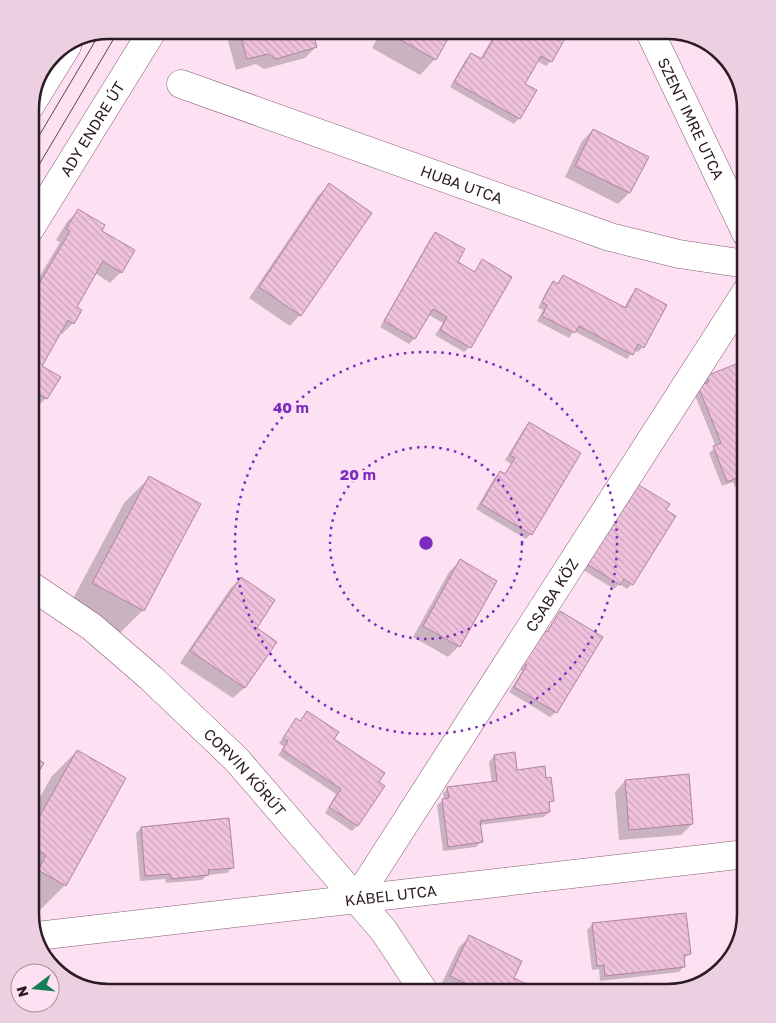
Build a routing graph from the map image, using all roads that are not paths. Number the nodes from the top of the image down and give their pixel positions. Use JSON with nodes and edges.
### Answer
{"nodes":[{"id":1,"x":147,"y":39,"type":"edge"},
{"id":2,"x":653,"y":39,"type":"edge"},
{"id":3,"x":57,"y":62,"type":"edge"},
{"id":4,"x":44,"y":83,"type":"edge"},
{"id":5,"x":181,"y":84,"type":"dead end"},
{"id":6,"x":39,"y":214,"type":"edge"},
{"id":7,"x":737,"y":214,"type":"edge"},
{"id":8,"x":737,"y":263,"type":"edge"},
{"id":9,"x":737,"y":306,"type":"edge"},
{"id":10,"x":39,"y":591,"type":"edge"},
{"id":11,"x":737,"y":855,"type":"edge"},
{"id":12,"x":357,"y":898,"type":"junction"},
{"id":13,"x":42,"y":935,"type":"edge"},
{"id":14,"x":420,"y":984,"type":"edge"}],
"edges":[{"from":1,"to":6,"type":"street","name":"ADY ENDRE ÚT"},
{"from":2,"to":7,"type":"street","name":"SZENT IMRE UTCA"},
{"from":3,"to":4,"type":"street"},
{"from":5,"to":8,"type":"street","name":"HUBA UTCA"},
{"from":9,"to":12,"type":"street","name":"CSABA KÖZ"},
{"from":10,"to":12,"type":"street","name":"CORVIN KÖRÚT"},
{"from":11,"to":12,"type":"street","name":"KÁBEL UTCA"},
{"from":12,"to":13,"type":"street","name":"KÁBEL UTCA"},
{"from":12,"to":14,"type":"street","name":"CORVIN KÖRÚT"}]}
